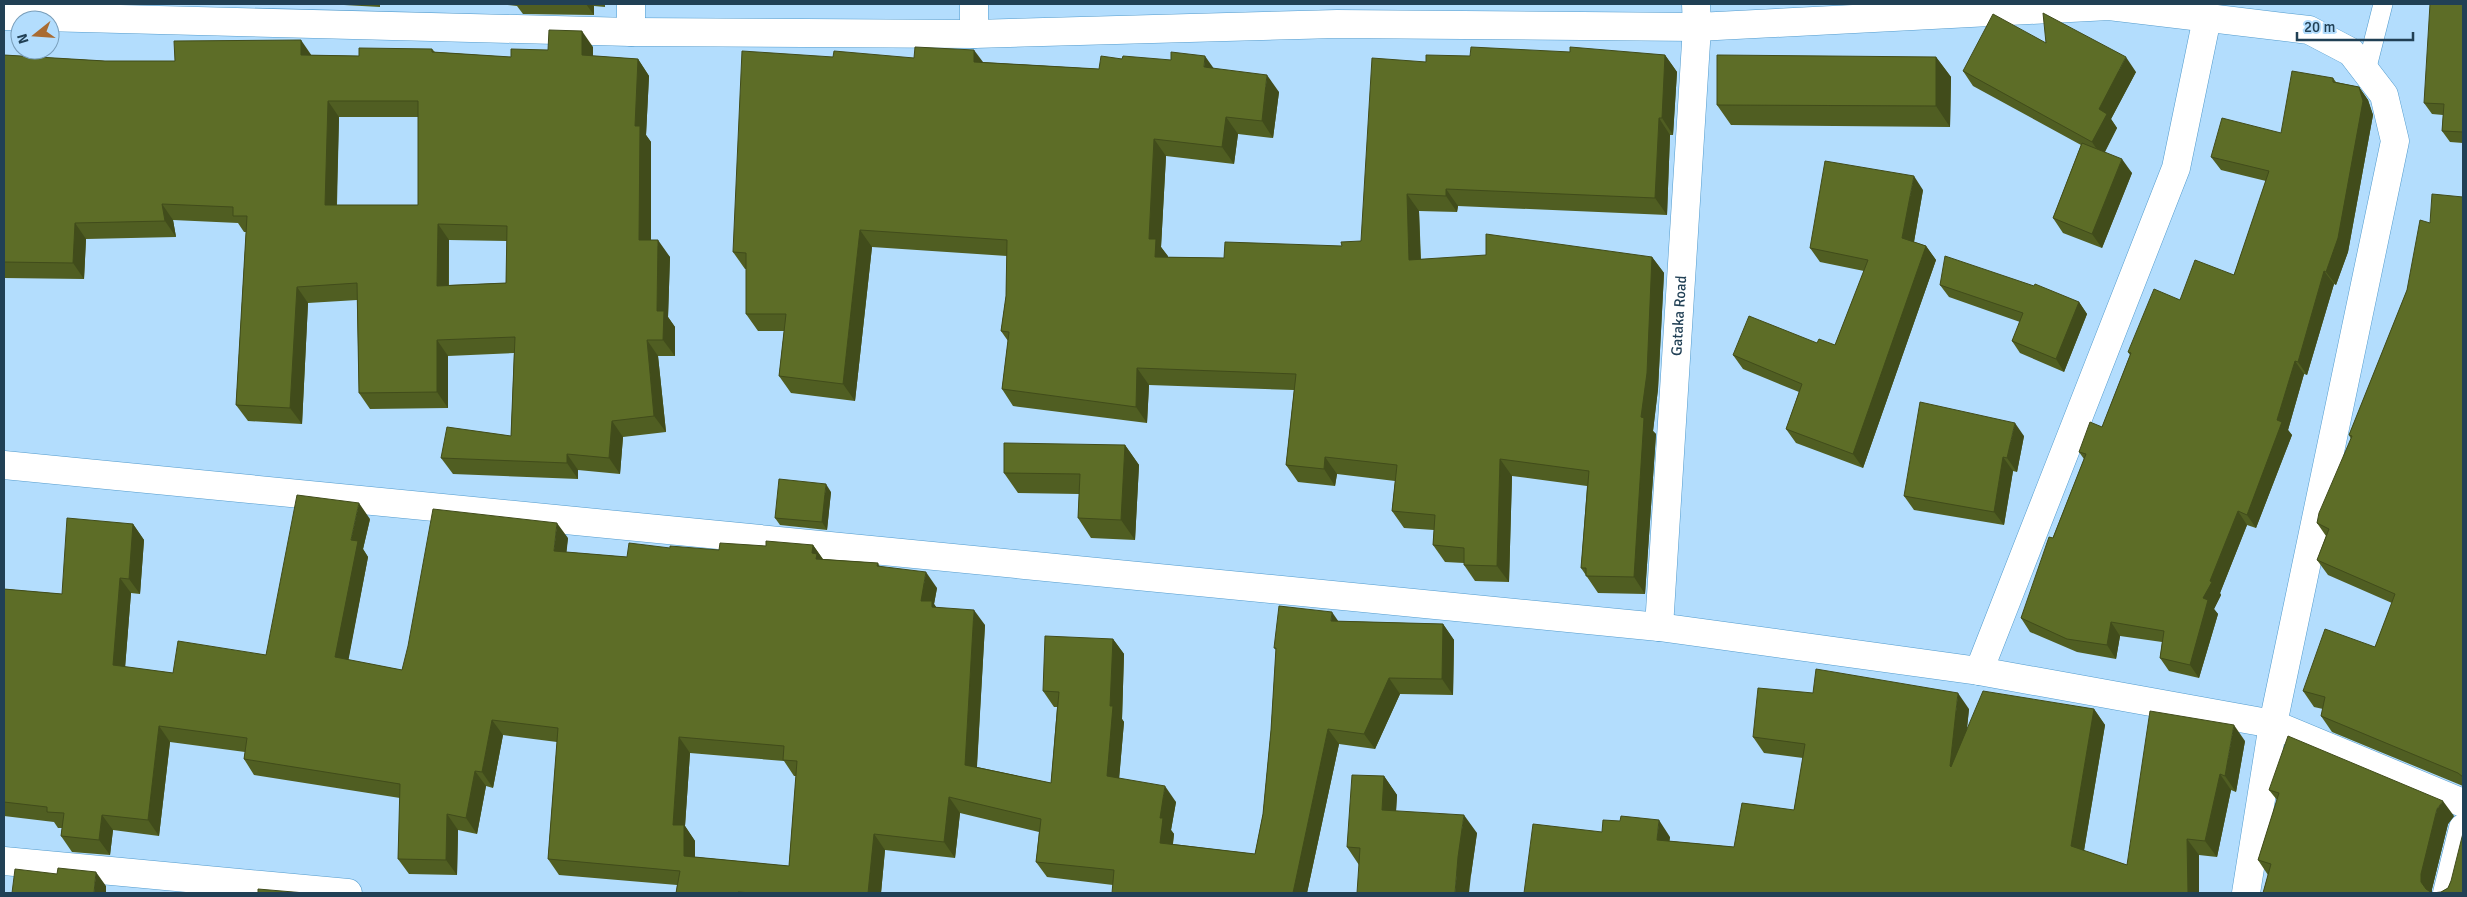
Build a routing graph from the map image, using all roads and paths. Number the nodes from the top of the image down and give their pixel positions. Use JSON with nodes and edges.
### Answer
{"nodes":[{"id":1,"x":632,"y":4,"type":"edge"},
{"id":2,"x":974,"y":4,"type":"edge"},
{"id":3,"x":2383,"y":4,"type":"edge"},
{"id":4,"x":2109,"y":5,"type":"edge"},
{"id":5,"x":268,"y":14,"type":"edge"},
{"id":6,"x":1337,"y":14,"type":"edge"},
{"id":7,"x":1697,"y":15,"type":"edge"},
{"id":8,"x":4,"y":16,"type":"edge"},
{"id":9,"x":2207,"y":18,"type":"junction"},
{"id":10,"x":631,"y":32,"type":"junction"},
{"id":11,"x":974,"y":34,"type":"junction"},
{"id":12,"x":2366,"y":71,"type":"junction"},
{"id":13,"x":4,"y":465,"type":"edge"},
{"id":14,"x":1659,"y":627,"type":"junction"},
{"id":15,"x":1979,"y":671,"type":"junction"},
{"id":16,"x":2273,"y":724,"type":"junction"},
{"id":17,"x":2463,"y":803,"type":"edge"},
{"id":18,"x":2463,"y":828,"type":"edge"},
{"id":19,"x":4,"y":861,"type":"edge"},
{"id":20,"x":348,"y":893,"type":"edge"},
{"id":21,"x":2246,"y":893,"type":"edge"},
{"id":22,"x":2446,"y":893,"type":"edge"}],
"edges":[{"from":1,"to":10,"type":"street"},
{"from":2,"to":11,"type":"street"},
{"from":3,"to":12,"type":"lane"},
{"from":4,"to":7,"type":"street"},
{"from":4,"to":9,"type":"street"},
{"from":5,"to":8,"type":"street"},
{"from":5,"to":10,"type":"street"},
{"from":6,"to":7,"type":"street"},
{"from":6,"to":11,"type":"street"},
{"from":7,"to":14,"type":"street","name":"Gataka Road"},
{"from":9,"to":12,"type":"street"},
{"from":9,"to":15,"type":"street"},
{"from":10,"to":11,"type":"street"},
{"from":12,"to":16,"type":"street"},
{"from":13,"to":14,"type":"street"},
{"from":14,"to":15,"type":"street"},
{"from":15,"to":16,"type":"street"},
{"from":16,"to":17,"type":"street"},
{"from":16,"to":21,"type":"street"},
{"from":18,"to":22,"type":"street"},
{"from":19,"to":20,"type":"street"}]}
